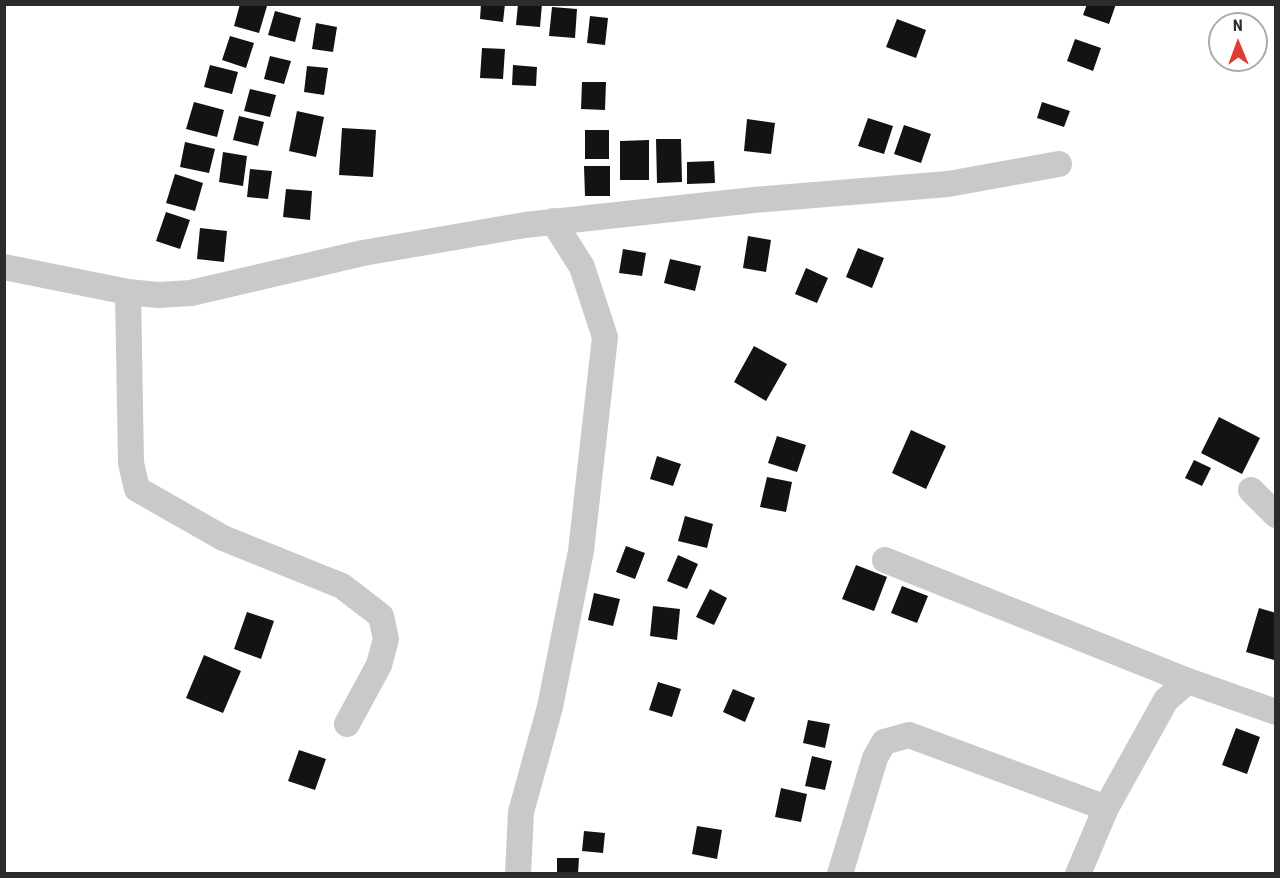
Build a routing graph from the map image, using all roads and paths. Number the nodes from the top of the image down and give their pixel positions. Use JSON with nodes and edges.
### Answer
{"nodes":[{"id":1,"x":1059,"y":164,"type":"dead end"},
{"id":2,"x":553,"y":221,"type":"junction"},
{"id":3,"x":4,"y":267,"type":"edge"},
{"id":4,"x":128,"y":292,"type":"junction"},
{"id":5,"x":1251,"y":490,"type":"dead end"},
{"id":6,"x":1275,"y":515,"type":"edge"},
{"id":7,"x":885,"y":560,"type":"dead end"},
{"id":8,"x":1188,"y":681,"type":"junction"},
{"id":9,"x":1275,"y":712,"type":"edge"},
{"id":10,"x":347,"y":724,"type":"dead end"},
{"id":11,"x":1106,"y":808,"type":"junction"},
{"id":12,"x":518,"y":873,"type":"edge"},
{"id":13,"x":840,"y":873,"type":"edge"},
{"id":14,"x":1078,"y":873,"type":"edge"}],
"edges":[{"from":1,"to":2,"type":"street"},
{"from":2,"to":4,"type":"street"},
{"from":2,"to":12,"type":"street"},
{"from":3,"to":4,"type":"street"},
{"from":4,"to":10,"type":"street"},
{"from":5,"to":6,"type":"street"},
{"from":7,"to":8,"type":"street"},
{"from":8,"to":9,"type":"street"},
{"from":8,"to":11,"type":"street"},
{"from":11,"to":13,"type":"street"},
{"from":11,"to":14,"type":"street"}]}
